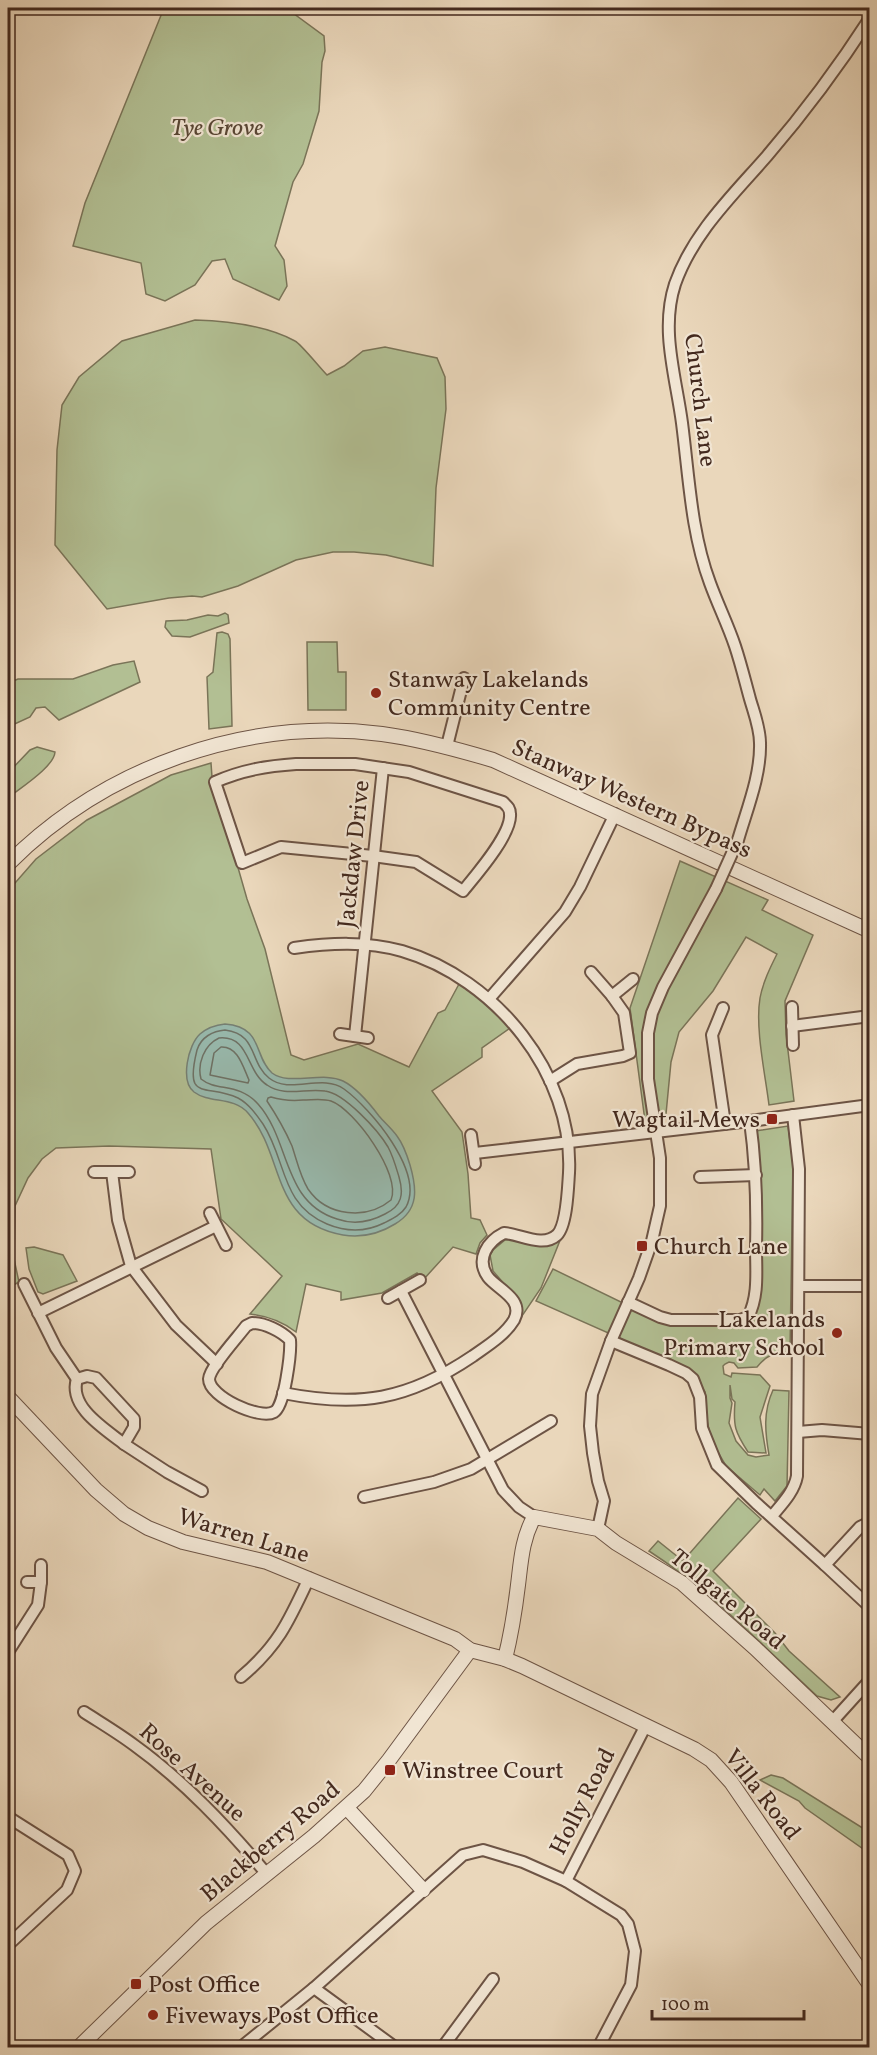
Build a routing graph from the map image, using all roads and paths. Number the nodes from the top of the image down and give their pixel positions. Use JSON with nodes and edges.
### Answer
{"nodes":[{"id":1,"x":870,"y":18,"type":"edge"},
{"id":2,"x":464,"y":678,"type":"dead end"},
{"id":3,"x":447,"y":746,"type":"junction"},
{"id":4,"x":383,"y":768,"type":"junction"},
{"id":5,"x":615,"y":814,"type":"junction"},
{"id":6,"x":373,"y":856,"type":"junction"},
{"id":7,"x":8,"y":864,"type":"edge"},
{"id":8,"x":870,"y":931,"type":"edge"},
{"id":9,"x":364,"y":945,"type":"junction"},
{"id":10,"x":294,"y":948,"type":"dead end"},
{"id":11,"x":591,"y":972,"type":"dead end"},
{"id":12,"x":633,"y":979,"type":"dead end"},
{"id":13,"x":612,"y":996,"type":"junction"},
{"id":14,"x":489,"y":999,"type":"junction"},
{"id":15,"x":792,"y":1007,"type":"dead end"},
{"id":16,"x":723,"y":1008,"type":"dead end"},
{"id":17,"x":870,"y":1016,"type":"edge"},
{"id":18,"x":792,"y":1026,"type":"junction"},
{"id":19,"x":340,"y":1034,"type":"dead end"},
{"id":20,"x":355,"y":1036,"type":"junction"},
{"id":21,"x":368,"y":1038,"type":"dead end"},
{"id":22,"x":793,"y":1045,"type":"dead end"},
{"id":23,"x":550,"y":1081,"type":"junction"},
{"id":24,"x":869,"y":1106,"type":"edge"},
{"id":25,"x":793,"y":1115,"type":"junction"},
{"id":26,"x":750,"y":1121,"type":"junction"},
{"id":27,"x":725,"y":1124,"type":"junction"},
{"id":28,"x":657,"y":1132,"type":"junction"},
{"id":29,"x":471,"y":1136,"type":"dead end"},
{"id":30,"x":568,"y":1143,"type":"junction"},
{"id":31,"x":94,"y":1172,"type":"dead end"},
{"id":32,"x":112,"y":1172,"type":"junction"},
{"id":33,"x":129,"y":1172,"type":"dead end"},
{"id":34,"x":756,"y":1175,"type":"junction"},
{"id":35,"x":700,"y":1177,"type":"dead end"},
{"id":36,"x":210,"y":1213,"type":"dead end"},
{"id":37,"x":216,"y":1226,"type":"junction"},
{"id":38,"x":226,"y":1245,"type":"dead end"},
{"id":39,"x":131,"y":1266,"type":"junction"},
{"id":40,"x":420,"y":1280,"type":"dead end"},
{"id":41,"x":24,"y":1284,"type":"dead end"},
{"id":42,"x":799,"y":1286,"type":"junction"},
{"id":43,"x":870,"y":1286,"type":"edge"},
{"id":44,"x":401,"y":1292,"type":"junction"},
{"id":45,"x":388,"y":1298,"type":"dead end"},
{"id":46,"x":628,"y":1302,"type":"junction"},
{"id":47,"x":38,"y":1313,"type":"junction"},
{"id":48,"x":610,"y":1341,"type":"junction"},
{"id":49,"x":217,"y":1364,"type":"junction"},
{"id":50,"x":445,"y":1375,"type":"junction"},
{"id":51,"x":77,"y":1379,"type":"junction"},
{"id":52,"x":283,"y":1393,"type":"junction"},
{"id":53,"x":8,"y":1397,"type":"edge"},
{"id":54,"x":551,"y":1421,"type":"dead end"},
{"id":55,"x":798,"y":1432,"type":"junction"},
{"id":56,"x":870,"y":1434,"type":"edge"},
{"id":57,"x":124,"y":1444,"type":"junction"},
{"id":58,"x":488,"y":1461,"type":"junction"},
{"id":59,"x":202,"y":1491,"type":"dead end"},
{"id":60,"x":364,"y":1497,"type":"dead end"},
{"id":61,"x":772,"y":1516,"type":"junction"},
{"id":62,"x":534,"y":1517,"type":"junction"},
{"id":63,"x":870,"y":1522,"type":"edge"},
{"id":64,"x":598,"y":1529,"type":"junction"},
{"id":65,"x":825,"y":1565,"type":"junction"},
{"id":66,"x":41,"y":1566,"type":"dead end"},
{"id":67,"x":309,"y":1578,"type":"junction"},
{"id":68,"x":27,"y":1582,"type":"dead end"},
{"id":69,"x":41,"y":1582,"type":"junction"},
{"id":70,"x":870,"y":1607,"type":"edge"},
{"id":71,"x":470,"y":1650,"type":"junction"},
{"id":72,"x":8,"y":1652,"type":"edge"},
{"id":73,"x":505,"y":1659,"type":"junction"},
{"id":74,"x":241,"y":1677,"type":"dead end"},
{"id":75,"x":870,"y":1680,"type":"edge"},
{"id":76,"x":84,"y":1712,"type":"dead end"},
{"id":77,"x":832,"y":1722,"type":"junction"},
{"id":78,"x":646,"y":1725,"type":"junction"},
{"id":79,"x":870,"y":1758,"type":"edge"},
{"id":80,"x":347,"y":1808,"type":"junction"},
{"id":81,"x":8,"y":1817,"type":"edge"},
{"id":82,"x":266,"y":1873,"type":"junction"},
{"id":83,"x":566,"y":1881,"type":"junction"},
{"id":84,"x":423,"y":1890,"type":"junction"},
{"id":85,"x":8,"y":1945,"type":"edge"},
{"id":86,"x":492,"y":1979,"type":"dead end"},
{"id":87,"x":870,"y":1985,"type":"edge"},
{"id":88,"x":314,"y":1988,"type":"junction"},
{"id":89,"x":78,"y":2048,"type":"edge"},
{"id":90,"x":240,"y":2048,"type":"edge"},
{"id":91,"x":396,"y":2048,"type":"edge"},
{"id":92,"x":442,"y":2048,"type":"edge"},
{"id":93,"x":598,"y":2048,"type":"edge"}],
"edges":[{"from":1,"to":28,"type":"street","name":"Church Lane","bridge":true},
{"from":2,"to":3,"type":"street"},
{"from":3,"to":5,"type":"street","name":"Stanway Western Bypass"},
{"from":3,"to":7,"type":"street","name":"Stanway Western Bypass"},
{"from":4,"to":6,"type":"street","name":"Jackdaw Drive"},
{"from":4,"to":6,"type":"street"},
{"from":4,"to":6,"type":"street"},
{"from":5,"to":8,"type":"street","name":"Stanway Western Bypass"},
{"from":5,"to":14,"type":"street"},
{"from":6,"to":9,"type":"street","name":"Jackdaw Drive"},
{"from":9,"to":10,"type":"street"},
{"from":9,"to":14,"type":"street"},
{"from":9,"to":20,"type":"street","name":"Jackdaw Drive"},
{"from":11,"to":13,"type":"street"},
{"from":12,"to":13,"type":"street"},
{"from":13,"to":23,"type":"street"},
{"from":14,"to":23,"type":"street"},
{"from":15,"to":18,"type":"street"},
{"from":16,"to":27,"type":"street"},
{"from":17,"to":18,"type":"street"},
{"from":18,"to":22,"type":"street"},
{"from":19,"to":20,"type":"street"},
{"from":20,"to":21,"type":"street"},
{"from":23,"to":30,"type":"street"},
{"from":24,"to":25,"type":"street"},
{"from":25,"to":26,"type":"street"},
{"from":25,"to":42,"type":"street"},
{"from":26,"to":27,"type":"street"},
{"from":26,"to":34,"type":"street"},
{"from":27,"to":28,"type":"street"},
{"from":28,"to":30,"type":"street"},
{"from":28,"to":46,"type":"street"},
{"from":29,"to":30,"type":"street"},
{"from":30,"to":50,"type":"street"},
{"from":31,"to":32,"type":"street"},
{"from":32,"to":33,"type":"street"},
{"from":32,"to":39,"type":"street"},
{"from":34,"to":35,"type":"street"},
{"from":34,"to":46,"type":"street"},
{"from":36,"to":37,"type":"street"},
{"from":37,"to":38,"type":"street"},
{"from":37,"to":39,"type":"street"},
{"from":39,"to":47,"type":"street"},
{"from":39,"to":49,"type":"street"},
{"from":40,"to":44,"type":"street"},
{"from":41,"to":47,"type":"street"},
{"from":42,"to":43,"type":"street"},
{"from":42,"to":55,"type":"street"},
{"from":44,"to":45,"type":"street"},
{"from":44,"to":50,"type":"street"},
{"from":46,"to":48,"type":"street"},
{"from":47,"to":51,"type":"street"},
{"from":48,"to":61,"type":"street"},
{"from":48,"to":64,"type":"street"},
{"from":49,"to":52,"type":"street"},
{"from":49,"to":52,"type":"street"},
{"from":50,"to":52,"type":"street"},
{"from":50,"to":58,"type":"street"},
{"from":51,"to":57,"type":"street"},
{"from":51,"to":57,"type":"street"},
{"from":53,"to":67,"type":"street","name":"Warren Lane"},
{"from":54,"to":58,"type":"street"},
{"from":55,"to":56,"type":"street"},
{"from":55,"to":61,"type":"street"},
{"from":57,"to":59,"type":"street"},
{"from":58,"to":60,"type":"street"},
{"from":58,"to":62,"type":"street"},
{"from":61,"to":65,"type":"street"},
{"from":62,"to":64,"type":"street","name":"Tollgate Road"},
{"from":62,"to":73,"type":"street"},
{"from":63,"to":65,"type":"street"},
{"from":64,"to":77,"type":"street","name":"Tollgate Road"},
{"from":65,"to":70,"type":"street"},
{"from":66,"to":69,"type":"street"},
{"from":67,"to":71,"type":"street","name":"Warren Lane"},
{"from":67,"to":74,"type":"street"},
{"from":68,"to":69,"type":"street"},
{"from":69,"to":72,"type":"street"},
{"from":71,"to":73,"type":"street","name":"Warren Lane"},
{"from":71,"to":80,"type":"street","name":"Blackberry Road"},
{"from":73,"to":78,"type":"street","name":"Villa Road"},
{"from":75,"to":77,"type":"street"},
{"from":76,"to":82,"type":"street","name":"Rose Avenue"},
{"from":77,"to":79,"type":"street","name":"Tollgate Road"},
{"from":78,"to":83,"type":"street","name":"Holly Road"},
{"from":78,"to":87,"type":"street","name":"Villa Road"},
{"from":80,"to":82,"type":"street","name":"Blackberry Road"},
{"from":80,"to":84,"type":"street"},
{"from":81,"to":85,"type":"street"},
{"from":82,"to":89,"type":"street","name":"Blackberry Road"},
{"from":83,"to":84,"type":"street","name":"Holly Road"},
{"from":83,"to":93,"type":"street"},
{"from":84,"to":88,"type":"street","name":"Holly Road"},
{"from":86,"to":92,"type":"street"},
{"from":88,"to":90,"type":"street","name":"Holly Road"},
{"from":88,"to":91,"type":"street"}]}
